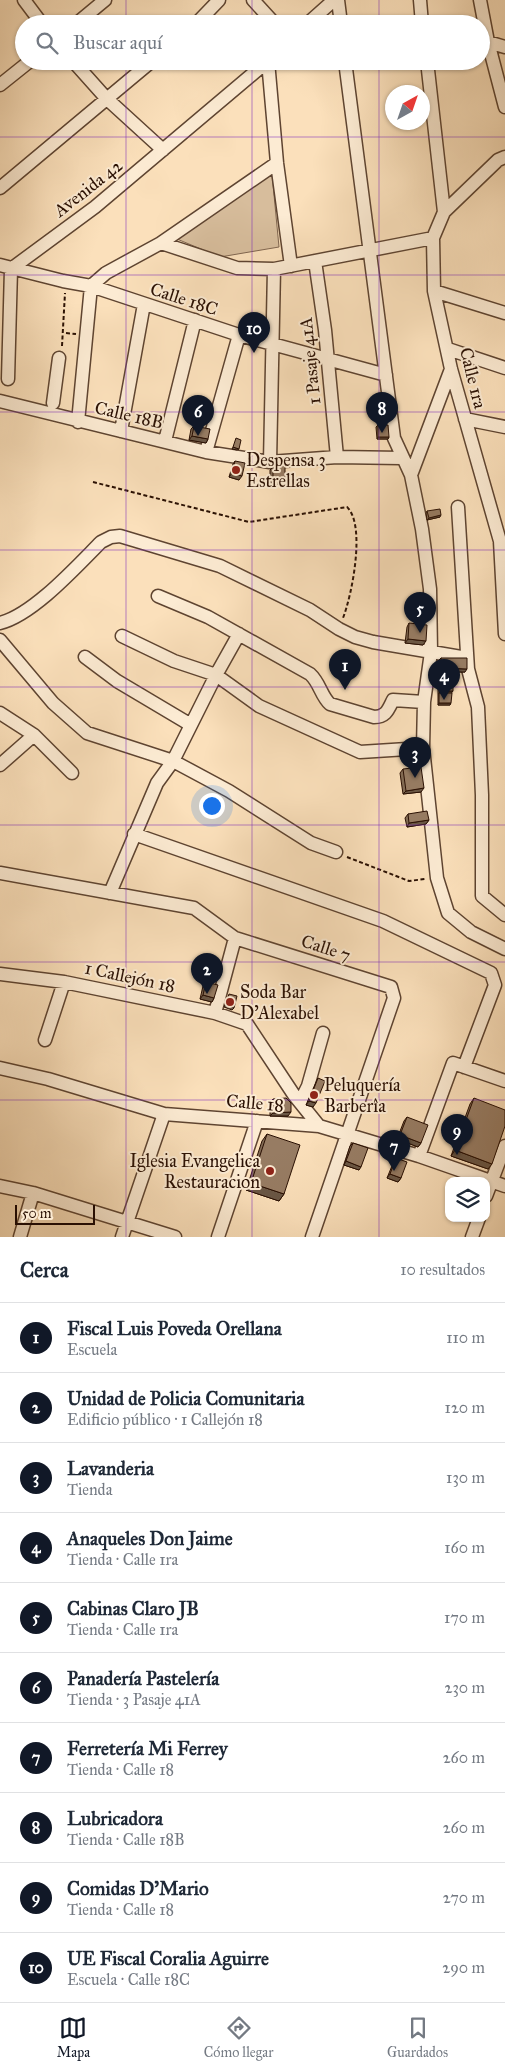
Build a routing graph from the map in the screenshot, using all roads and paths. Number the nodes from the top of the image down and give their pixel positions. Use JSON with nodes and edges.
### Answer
{"nodes":[{"id":1,"x":24,"y":0,"type":"edge"},
{"id":2,"x":105,"y":0,"type":"edge"},
{"id":3,"x":219,"y":0,"type":"edge"},
{"id":4,"x":253,"y":0,"type":"edge"},
{"id":5,"x":334,"y":0,"type":"edge"},
{"id":6,"x":338,"y":0,"type":"edge"},
{"id":7,"x":420,"y":0,"type":"edge"},
{"id":8,"x":482,"y":2,"type":"edge"},
{"id":9,"x":35,"y":15,"type":"edge"},
{"id":10,"x":87,"y":15,"type":"edge"},
{"id":11,"x":205,"y":15,"type":"edge"},
{"id":12,"x":267,"y":15,"type":"edge"},
{"id":13,"x":316,"y":15,"type":"edge"},
{"id":14,"x":340,"y":15,"type":"edge"},
{"id":15,"x":421,"y":15,"type":"edge"},
{"id":16,"x":484,"y":15,"type":"edge"},
{"id":17,"x":490,"y":43,"type":"edge"},
{"id":18,"x":505,"y":47,"type":"edge"},
{"id":19,"x":490,"y":50,"type":"edge"},
{"id":20,"x":19,"y":70,"type":"edge"},
{"id":21,"x":81,"y":70,"type":"edge"},
{"id":22,"x":141,"y":70,"type":"edge"},
{"id":23,"x":257,"y":70,"type":"edge"},
{"id":24,"x":269,"y":70,"type":"edge"},
{"id":25,"x":347,"y":70,"type":"edge"},
{"id":26,"x":428,"y":70,"type":"edge"},
{"id":27,"x":0,"y":85,"type":"edge"},
{"id":28,"x":106,"y":98,"type":"junction"},
{"id":29,"x":505,"y":107,"type":"edge"},
{"id":30,"x":163,"y":150,"type":"junction"},
{"id":31,"x":505,"y":157,"type":"edge"},
{"id":32,"x":277,"y":162,"type":"junction"},
{"id":33,"x":0,"y":188,"type":"edge"},
{"id":34,"x":444,"y":212,"type":"junction"},
{"id":35,"x":433,"y":238,"type":"junction"},
{"id":36,"x":161,"y":242,"type":"junction"},
{"id":37,"x":370,"y":250,"type":"junction"},
{"id":38,"x":315,"y":260,"type":"junction"},
{"id":39,"x":291,"y":266,"type":"junction"},
{"id":40,"x":6,"y":267,"type":"edge"},
{"id":41,"x":274,"y":270,"type":"junction"},
{"id":42,"x":90,"y":286,"type":"junction"},
{"id":43,"x":434,"y":291,"type":"junction"},
{"id":44,"x":144,"y":304,"type":"junction"},
{"id":45,"x":505,"y":313,"type":"edge"},
{"id":46,"x":195,"y":320,"type":"junction"},
{"id":47,"x":239,"y":335,"type":"junction"},
{"id":48,"x":274,"y":345,"type":"junction"},
{"id":49,"x":448,"y":349,"type":"junction"},
{"id":50,"x":59,"y":358,"type":"dead end"},
{"id":51,"x":328,"y":361,"type":"junction"},
{"id":52,"x":505,"y":368,"type":"edge"},
{"id":53,"x":450,"y":369,"type":"junction"},
{"id":54,"x":386,"y":375,"type":"junction"},
{"id":55,"x":8,"y":379,"type":"dead end"},
{"id":56,"x":0,"y":401,"type":"edge"},
{"id":57,"x":53,"y":403,"type":"dead end"},
{"id":58,"x":465,"y":419,"type":"junction"},
{"id":59,"x":78,"y":422,"type":"junction"},
{"id":60,"x":505,"y":427,"type":"edge"},
{"id":61,"x":121,"y":431,"type":"junction"},
{"id":62,"x":165,"y":441,"type":"junction"},
{"id":63,"x":206,"y":452,"type":"junction"},
{"id":64,"x":337,"y":458,"type":"junction"},
{"id":65,"x":401,"y":458,"type":"junction"},
{"id":66,"x":270,"y":462,"type":"junction"},
{"id":67,"x":411,"y":475,"type":"junction"},
{"id":68,"x":93,"y":482,"type":"dead end"},
{"id":69,"x":458,"y":507,"type":"dead end"},
{"id":70,"x":158,"y":596,"type":"dead end"},
{"id":71,"x":0,"y":623,"type":"edge"},
{"id":72,"x":339,"y":629,"type":"junction"},
{"id":73,"x":239,"y":634,"type":"junction"},
{"id":74,"x":505,"y":634,"type":"edge"},
{"id":75,"x":122,"y":636,"type":"dead end"},
{"id":76,"x":0,"y":640,"type":"edge"},
{"id":77,"x":431,"y":652,"type":"junction"},
{"id":78,"x":84,"y":657,"type":"dead end"},
{"id":79,"x":468,"y":658,"type":"junction"},
{"id":80,"x":216,"y":674,"type":"junction"},
{"id":81,"x":424,"y":702,"type":"junction"},
{"id":82,"x":0,"y":713,"type":"edge"},
{"id":83,"x":191,"y":725,"type":"junction"},
{"id":84,"x":34,"y":735,"type":"junction"},
{"id":85,"x":423,"y":748,"type":"junction"},
{"id":86,"x":173,"y":761,"type":"junction"},
{"id":87,"x":0,"y":765,"type":"edge"},
{"id":88,"x":72,"y":773,"type":"dead end"},
{"id":89,"x":134,"y":834,"type":"junction"},
{"id":90,"x":336,"y":852,"type":"joint"},
{"id":91,"x":0,"y":873,"type":"edge"},
{"id":92,"x":437,"y":878,"type":"junction"},
{"id":93,"x":110,"y":893,"type":"junction"},
{"id":94,"x":505,"y":915,"type":"edge"},
{"id":95,"x":235,"y":938,"type":"junction"},
{"id":96,"x":505,"y":949,"type":"edge"},
{"id":97,"x":0,"y":974,"type":"edge"},
{"id":98,"x":64,"y":982,"type":"junction"},
{"id":99,"x":215,"y":1013,"type":"junction"},
{"id":100,"x":323,"y":1033,"type":"dead end"},
{"id":101,"x":45,"y":1040,"type":"dead end"},
{"id":102,"x":464,"y":1067,"type":"junction"},
{"id":103,"x":0,"y":1068,"type":"edge"},
{"id":104,"x":505,"y":1081,"type":"edge"},
{"id":105,"x":300,"y":1102,"type":"junction"},
{"id":106,"x":164,"y":1114,"type":"junction"},
{"id":107,"x":258,"y":1121,"type":"junction"},
{"id":108,"x":319,"y":1126,"type":"junction"},
{"id":109,"x":347,"y":1136,"type":"junction"},
{"id":110,"x":505,"y":1146,"type":"edge"},
{"id":111,"x":419,"y":1156,"type":"junction"},
{"id":112,"x":491,"y":1181,"type":"junction"},
{"id":113,"x":490,"y":1184,"type":"edge"},
{"id":114,"x":0,"y":1186,"type":"edge"},
{"id":115,"x":505,"y":1186,"type":"edge"},
{"id":116,"x":33,"y":1193,"type":"junction"},
{"id":117,"x":126,"y":1222,"type":"junction"},
{"id":118,"x":478,"y":1222,"type":"edge"},
{"id":119,"x":20,"y":1237,"type":"edge"},
{"id":120,"x":122,"y":1237,"type":"edge"},
{"id":121,"x":175,"y":1237,"type":"edge"},
{"id":122,"x":218,"y":1237,"type":"edge"},
{"id":123,"x":312,"y":1237,"type":"edge"},
{"id":124,"x":472,"y":1237,"type":"edge"}],
"edges":[{"from":1,"to":9,"type":"street"},
{"from":2,"to":10,"type":"street"},
{"from":3,"to":11,"type":"street"},
{"from":4,"to":12,"type":"street"},
{"from":5,"to":13,"type":"street"},
{"from":6,"to":14,"type":"street"},
{"from":7,"to":15,"type":"street"},
{"from":8,"to":16,"type":"street"},
{"from":17,"to":18,"type":"street"},
{"from":19,"to":29,"type":"street"},
{"from":20,"to":27,"type":"street"},
{"from":21,"to":28,"type":"street"},
{"from":22,"to":28,"type":"street"},
{"from":23,"to":30,"type":"street","name":"Avenida 42"},
{"from":24,"to":32,"type":"street"},
{"from":25,"to":37,"type":"street"},
{"from":26,"to":34,"type":"street"},
{"from":28,"to":30,"type":"street"},
{"from":28,"to":33,"type":"street"},
{"from":30,"to":40,"type":"street","name":"Avenida 42"},
{"from":31,"to":34,"type":"street","name":"Calle 1ra"},
{"from":32,"to":36,"type":"street"},
{"from":32,"to":39,"type":"street"},
{"from":34,"to":35,"type":"street","name":"Calle 1ra"},
{"from":35,"to":37,"type":"street"},
{"from":35,"to":43,"type":"street","name":"Calle 1ra"},
{"from":36,"to":41,"type":"street"},
{"from":36,"to":42,"type":"street"},
{"from":37,"to":38,"type":"street"},
{"from":37,"to":54,"type":"street"},
{"from":38,"to":39,"type":"street"},
{"from":38,"to":51,"type":"street","name":"1 Pasaje 41A"},
{"from":39,"to":41,"type":"street"},
{"from":40,"to":42,"type":"street","name":"Calle 18C"},
{"from":40,"to":55,"type":"street"},
{"from":41,"to":48,"type":"street"},
{"from":42,"to":44,"type":"street","name":"Calle 18C"},
{"from":42,"to":59,"type":"street"},
{"from":43,"to":45,"type":"street"},
{"from":43,"to":49,"type":"street","name":"Calle 1ra"},
{"from":44,"to":46,"type":"street","name":"Calle 18C"},
{"from":44,"to":61,"type":"street"},
{"from":46,"to":47,"type":"street","name":"Calle 18C"},
{"from":46,"to":62,"type":"street"},
{"from":47,"to":48,"type":"street","name":"Calle 18C"},
{"from":47,"to":63,"type":"street"},
{"from":48,"to":51,"type":"street","name":"Calle 18C"},
{"from":48,"to":66,"type":"street"},
{"from":49,"to":52,"type":"street"},
{"from":49,"to":53,"type":"street","name":"Calle 1ra"},
{"from":50,"to":57,"type":"street"},
{"from":51,"to":54,"type":"street","name":"Calle 18C"},
{"from":51,"to":64,"type":"street","name":"1 Pasaje 41A"},
{"from":53,"to":58,"type":"street","name":"Calle 1ra"},
{"from":53,"to":67,"type":"street"},
{"from":54,"to":65,"type":"street"},
{"from":56,"to":59,"type":"street","name":"Calle 18B"},
{"from":58,"to":60,"type":"street"},
{"from":58,"to":74,"type":"street","name":"Calle 1ra"},
{"from":59,"to":61,"type":"street","name":"Calle 18B"},
{"from":61,"to":62,"type":"street","name":"Calle 18B"},
{"from":62,"to":63,"type":"street","name":"Calle 18B"},
{"from":63,"to":66,"type":"street","name":"Calle 18B"},
{"from":64,"to":65,"type":"street","name":"Calle 18B"},
{"from":64,"to":66,"type":"street","name":"Calle 18B"},
{"from":65,"to":67,"type":"street"},
{"from":67,"to":77,"type":"street"},
{"from":68,"to":72,"type":"path"},
{"from":69,"to":79,"type":"street"},
{"from":70,"to":73,"type":"street"},
{"from":71,"to":72,"type":"street"},
{"from":72,"to":77,"type":"street"},
{"from":73,"to":80,"type":"street"},
{"from":73,"to":81,"type":"street"},
{"from":75,"to":80,"type":"street"},
{"from":76,"to":86,"type":"street"},
{"from":77,"to":79,"type":"street"},
{"from":77,"to":81,"type":"street"},
{"from":78,"to":83,"type":"street"},
{"from":79,"to":94,"type":"street"},
{"from":80,"to":83,"type":"street"},
{"from":80,"to":85,"type":"street"},
{"from":81,"to":85,"type":"street"},
{"from":82,"to":84,"type":"street"},
{"from":83,"to":86,"type":"street"},
{"from":84,"to":87,"type":"street"},
{"from":84,"to":88,"type":"street"},
{"from":85,"to":92,"type":"street"},
{"from":86,"to":89,"type":"street"},
{"from":86,"to":90,"type":"street"},
{"from":89,"to":93,"type":"street"},
{"from":89,"to":102,"type":"street"},
{"from":90,"to":92,"type":"path"},
{"from":91,"to":93,"type":"street","name":"Calle 7"},
{"from":92,"to":96,"type":"street"},
{"from":93,"to":95,"type":"street","name":"Calle 7"},
{"from":95,"to":99,"type":"street"},
{"from":95,"to":109,"type":"street","name":"Calle 7"},
{"from":97,"to":98,"type":"street","name":"1 Callejón 18"},
{"from":98,"to":99,"type":"street","name":"1 Callejón 18"},
{"from":98,"to":101,"type":"street"},
{"from":99,"to":105,"type":"street","name":"1 Callejón 18"},
{"from":100,"to":105,"type":"street"},
{"from":102,"to":104,"type":"street"},
{"from":102,"to":111,"type":"street"},
{"from":103,"to":106,"type":"street","name":"Calle 18"},
{"from":105,"to":108,"type":"street","name":"1 Callejón 18"},
{"from":106,"to":107,"type":"street","name":"Calle 18"},
{"from":106,"to":117,"type":"street"},
{"from":107,"to":108,"type":"street","name":"Calle 18"},
{"from":107,"to":122,"type":"street"},
{"from":108,"to":109,"type":"street","name":"Calle 18"},
{"from":109,"to":111,"type":"street","name":"Calle 18"},
{"from":109,"to":123,"type":"street","name":"Calle 7"},
{"from":110,"to":112,"type":"street"},
{"from":111,"to":112,"type":"street","name":"Calle 18"},
{"from":112,"to":113,"type":"street"},
{"from":112,"to":115,"type":"street","name":"Calle 18"},
{"from":114,"to":116,"type":"street"},
{"from":116,"to":117,"type":"street"},
{"from":116,"to":119,"type":"street"},
{"from":117,"to":120,"type":"street"},
{"from":117,"to":121,"type":"street"},
{"from":118,"to":124,"type":"street"}]}
